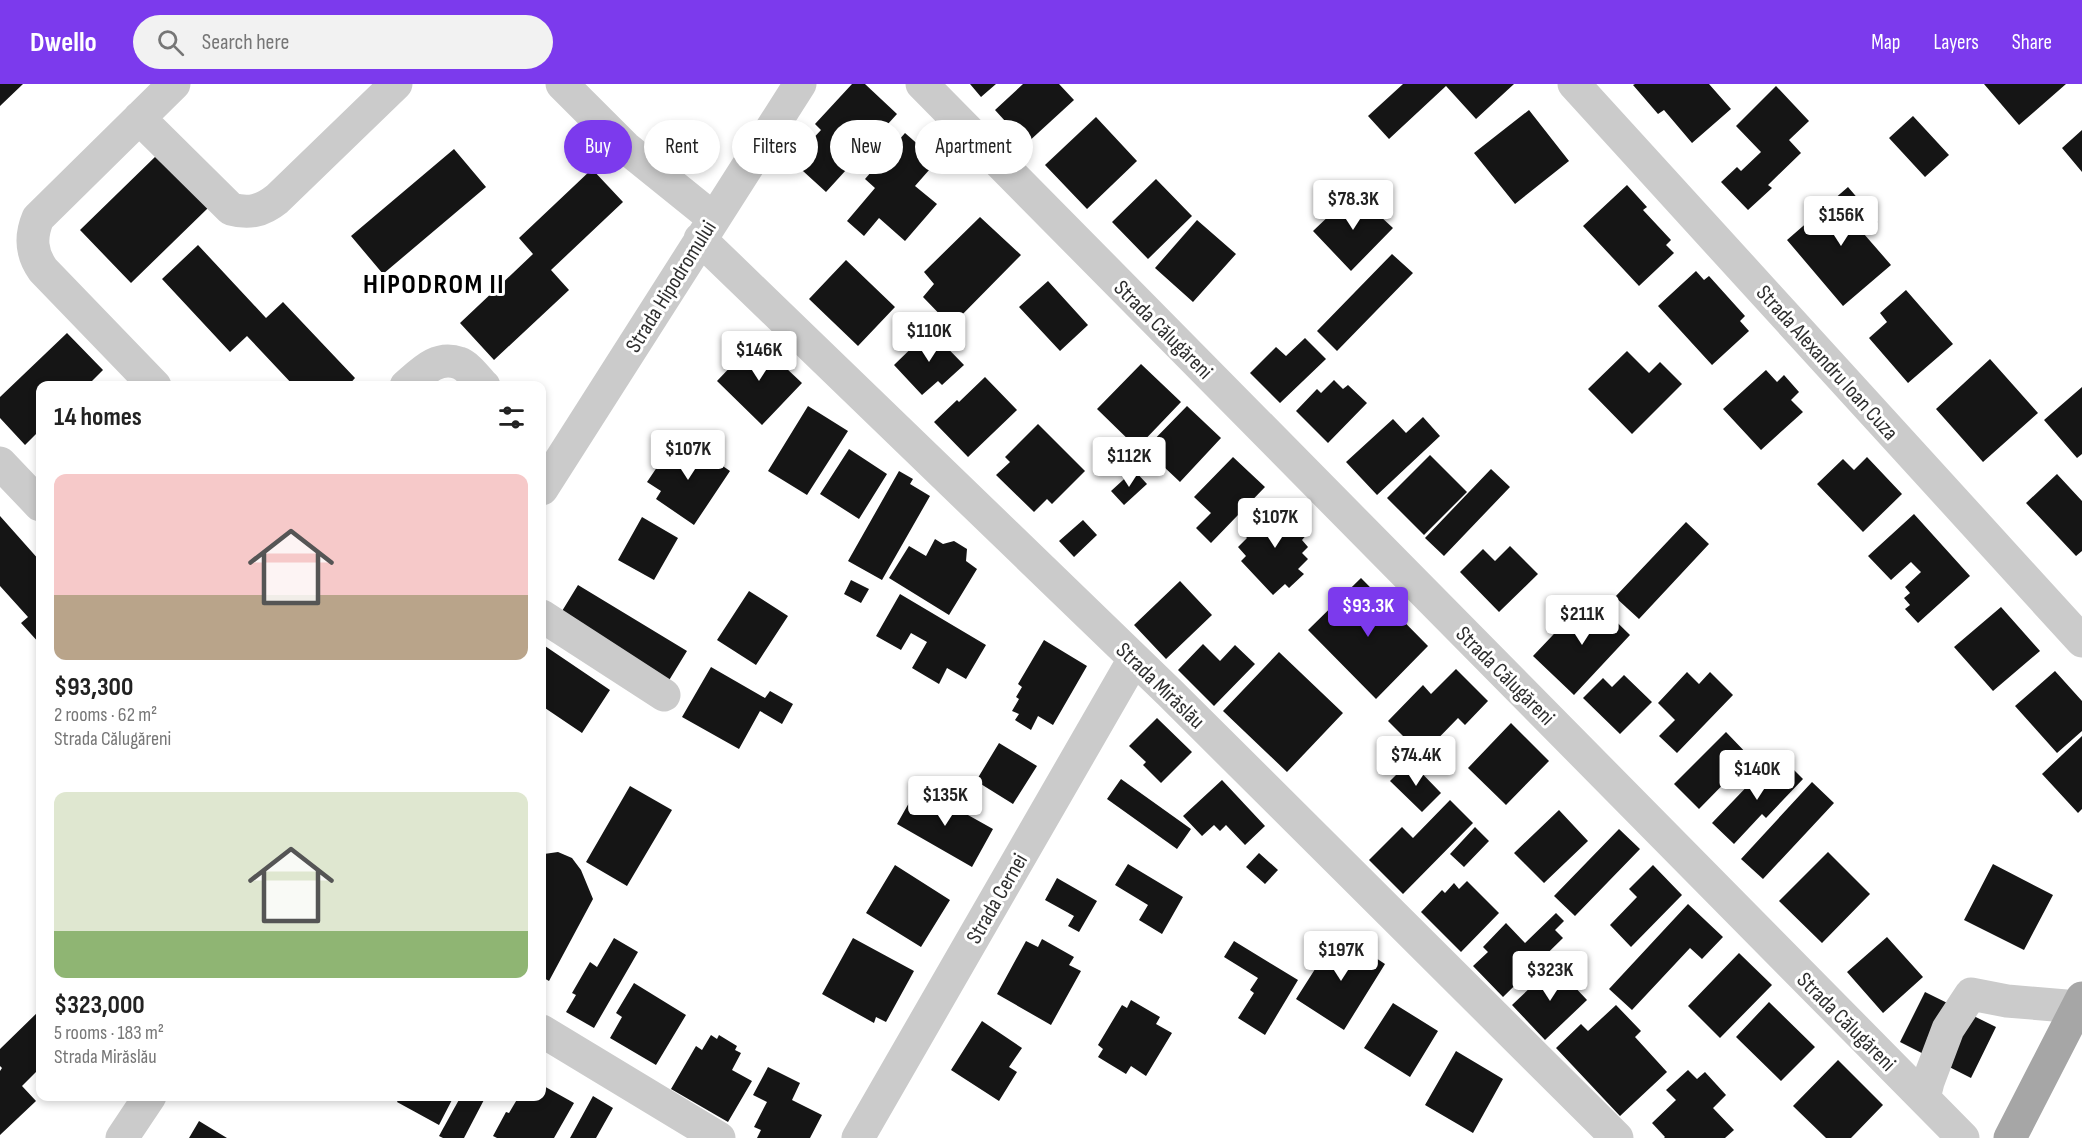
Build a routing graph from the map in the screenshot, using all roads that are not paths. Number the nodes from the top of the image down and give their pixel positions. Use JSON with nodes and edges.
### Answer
{"nodes":[{"id":1,"x":174,"y":84,"type":"edge"},
{"id":2,"x":396,"y":84,"type":"edge"},
{"id":3,"x":562,"y":84,"type":"edge"},
{"id":4,"x":800,"y":84,"type":"edge"},
{"id":5,"x":922,"y":84,"type":"edge"},
{"id":6,"x":1574,"y":84,"type":"edge"},
{"id":7,"x":139,"y":118,"type":"junction"},
{"id":8,"x":707,"y":228,"type":"junction"},
{"id":9,"x":150,"y":381,"type":"edge"},
{"id":10,"x":412,"y":381,"type":"edge"},
{"id":11,"x":479,"y":381,"type":"edge"},
{"id":12,"x":551,"y":450,"type":"edge"},
{"id":13,"x":0,"y":463,"type":"edge"},
{"id":14,"x":546,"y":472,"type":"edge"},
{"id":15,"x":36,"y":501,"type":"edge"},
{"id":16,"x":546,"y":619,"type":"edge"},
{"id":17,"x":2082,"y":641,"type":"edge"},
{"id":18,"x":1134,"y":659,"type":"junction"},
{"id":19,"x":664,"y":694,"type":"dead end"},
{"id":20,"x":2080,"y":1003,"type":"edge"},
{"id":21,"x":546,"y":1033,"type":"edge"},
{"id":22,"x":1924,"y":1098,"type":"junction"},
{"id":23,"x":147,"y":1101,"type":"edge"},
{"id":24,"x":122,"y":1138,"type":"edge"},
{"id":25,"x":718,"y":1138,"type":"edge"},
{"id":26,"x":858,"y":1138,"type":"edge"},
{"id":27,"x":1617,"y":1138,"type":"edge"},
{"id":28,"x":1963,"y":1138,"type":"edge"},
{"id":29,"x":2010,"y":1138,"type":"edge"}],
"edges":[{"from":1,"to":7,"type":"street"},
{"from":2,"to":7,"type":"street"},
{"from":3,"to":8,"type":"street","name":"Strada Mirăslău"},
{"from":4,"to":8,"type":"street","name":"Strada Hipodromului"},
{"from":5,"to":22,"type":"street","name":"Strada Călugăreni"},
{"from":6,"to":17,"type":"street","name":"Strada Alexandru Ioan Cuza"},
{"from":7,"to":9,"type":"street"},
{"from":8,"to":12,"type":"street","name":"Strada Hipodromului"},
{"from":8,"to":18,"type":"street","name":"Strada Mirăslău"},
{"from":10,"to":11,"type":"street"},
{"from":12,"to":14,"type":"street","name":"Strada Hipodromului"},
{"from":13,"to":15,"type":"street"},
{"from":16,"to":19,"type":"street"},
{"from":18,"to":26,"type":"street","name":"Strada Cernei"},
{"from":18,"to":27,"type":"street","name":"Strada Mirăslău"},
{"from":20,"to":22,"type":"street"},
{"from":20,"to":29,"type":"main road"},
{"from":21,"to":25,"type":"street"},
{"from":22,"to":28,"type":"street","name":"Strada Călugăreni"},
{"from":23,"to":24,"type":"street"}]}
